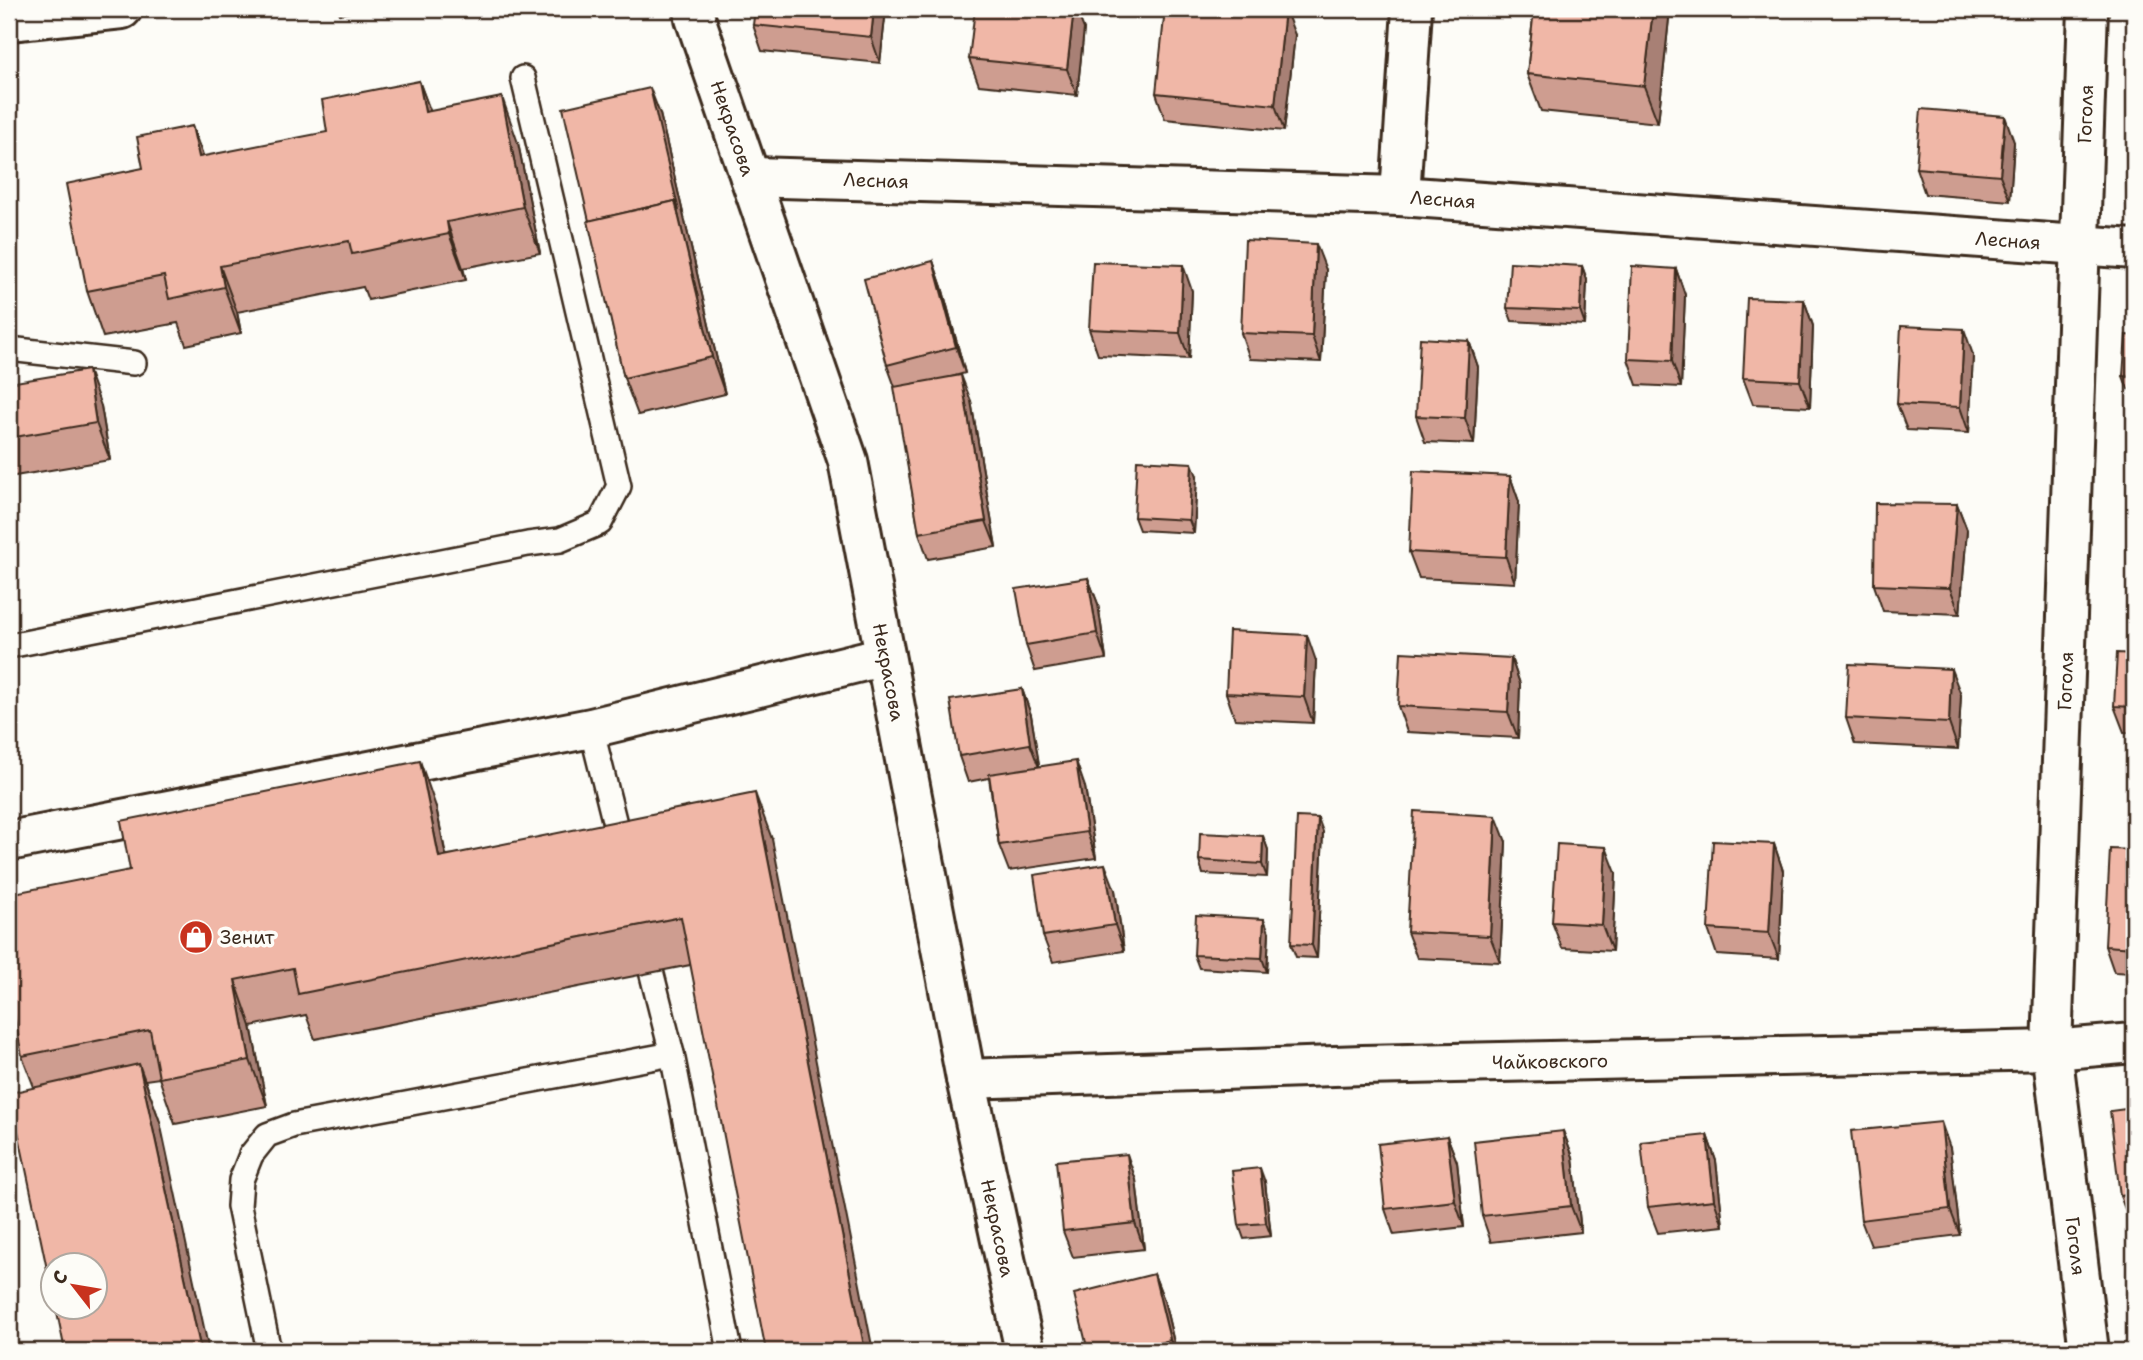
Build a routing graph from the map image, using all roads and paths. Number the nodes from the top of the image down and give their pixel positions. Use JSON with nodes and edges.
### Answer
{"nodes":[{"id":1,"x":122,"y":9,"type":"edge"},
{"id":2,"x":694,"y":9,"type":"edge"},
{"id":3,"x":1412,"y":9,"type":"edge"},
{"id":4,"x":2088,"y":9,"type":"edge"},
{"id":5,"x":9,"y":21,"type":"edge"},
{"id":6,"x":523,"y":78,"type":"dead end"},
{"id":7,"x":750,"y":177,"type":"junction"},
{"id":8,"x":1400,"y":195,"type":"junction"},
{"id":9,"x":2081,"y":245,"type":"junction"},
{"id":10,"x":2134,"y":249,"type":"edge"},
{"id":11,"x":9,"y":349,"type":"edge"},
{"id":12,"x":134,"y":363,"type":"dead end"},
{"id":13,"x":9,"y":646,"type":"edge"},
{"id":14,"x":886,"y":656,"type":"junction"},
{"id":15,"x":591,"y":728,"type":"junction"},
{"id":16,"x":9,"y":841,"type":"edge"},
{"id":17,"x":628,"y":877,"type":"edge"},
{"id":18,"x":638,"y":918,"type":"edge"},
{"id":19,"x":2134,"y":1043,"type":"edge"},
{"id":20,"x":2052,"y":1050,"type":"junction"},
{"id":21,"x":672,"y":1054,"type":"junction"},
{"id":22,"x":966,"y":1080,"type":"junction"},
{"id":23,"x":269,"y":1351,"type":"edge"},
{"id":24,"x":730,"y":1351,"type":"edge"},
{"id":25,"x":1025,"y":1351,"type":"edge"},
{"id":26,"x":2089,"y":1351,"type":"edge"}],
"edges":[{"from":1,"to":5,"type":"street"},
{"from":2,"to":7,"type":"street","name":"Некрасова"},
{"from":3,"to":8,"type":"street"},
{"from":4,"to":9,"type":"street","name":"Гоголя"},
{"from":6,"to":13,"type":"lane"},
{"from":7,"to":8,"type":"street","name":"Лесная"},
{"from":7,"to":14,"type":"street","name":"Некрасова"},
{"from":8,"to":9,"type":"street","name":"Лесная"},
{"from":9,"to":10,"type":"street","name":"Лесная"},
{"from":9,"to":20,"type":"street","name":"Гоголя"},
{"from":11,"to":12,"type":"lane"},
{"from":14,"to":15,"type":"street"},
{"from":14,"to":22,"type":"street","name":"Некрасова"},
{"from":15,"to":16,"type":"street"},
{"from":15,"to":17,"type":"lane"},
{"from":18,"to":21,"type":"lane"},
{"from":19,"to":20,"type":"street","name":"Чайковского"},
{"from":20,"to":22,"type":"street","name":"Чайковского"},
{"from":20,"to":26,"type":"street","name":"Гоголя"},
{"from":21,"to":23,"type":"lane"},
{"from":21,"to":24,"type":"lane"},
{"from":22,"to":25,"type":"street","name":"Некрасова"}]}
